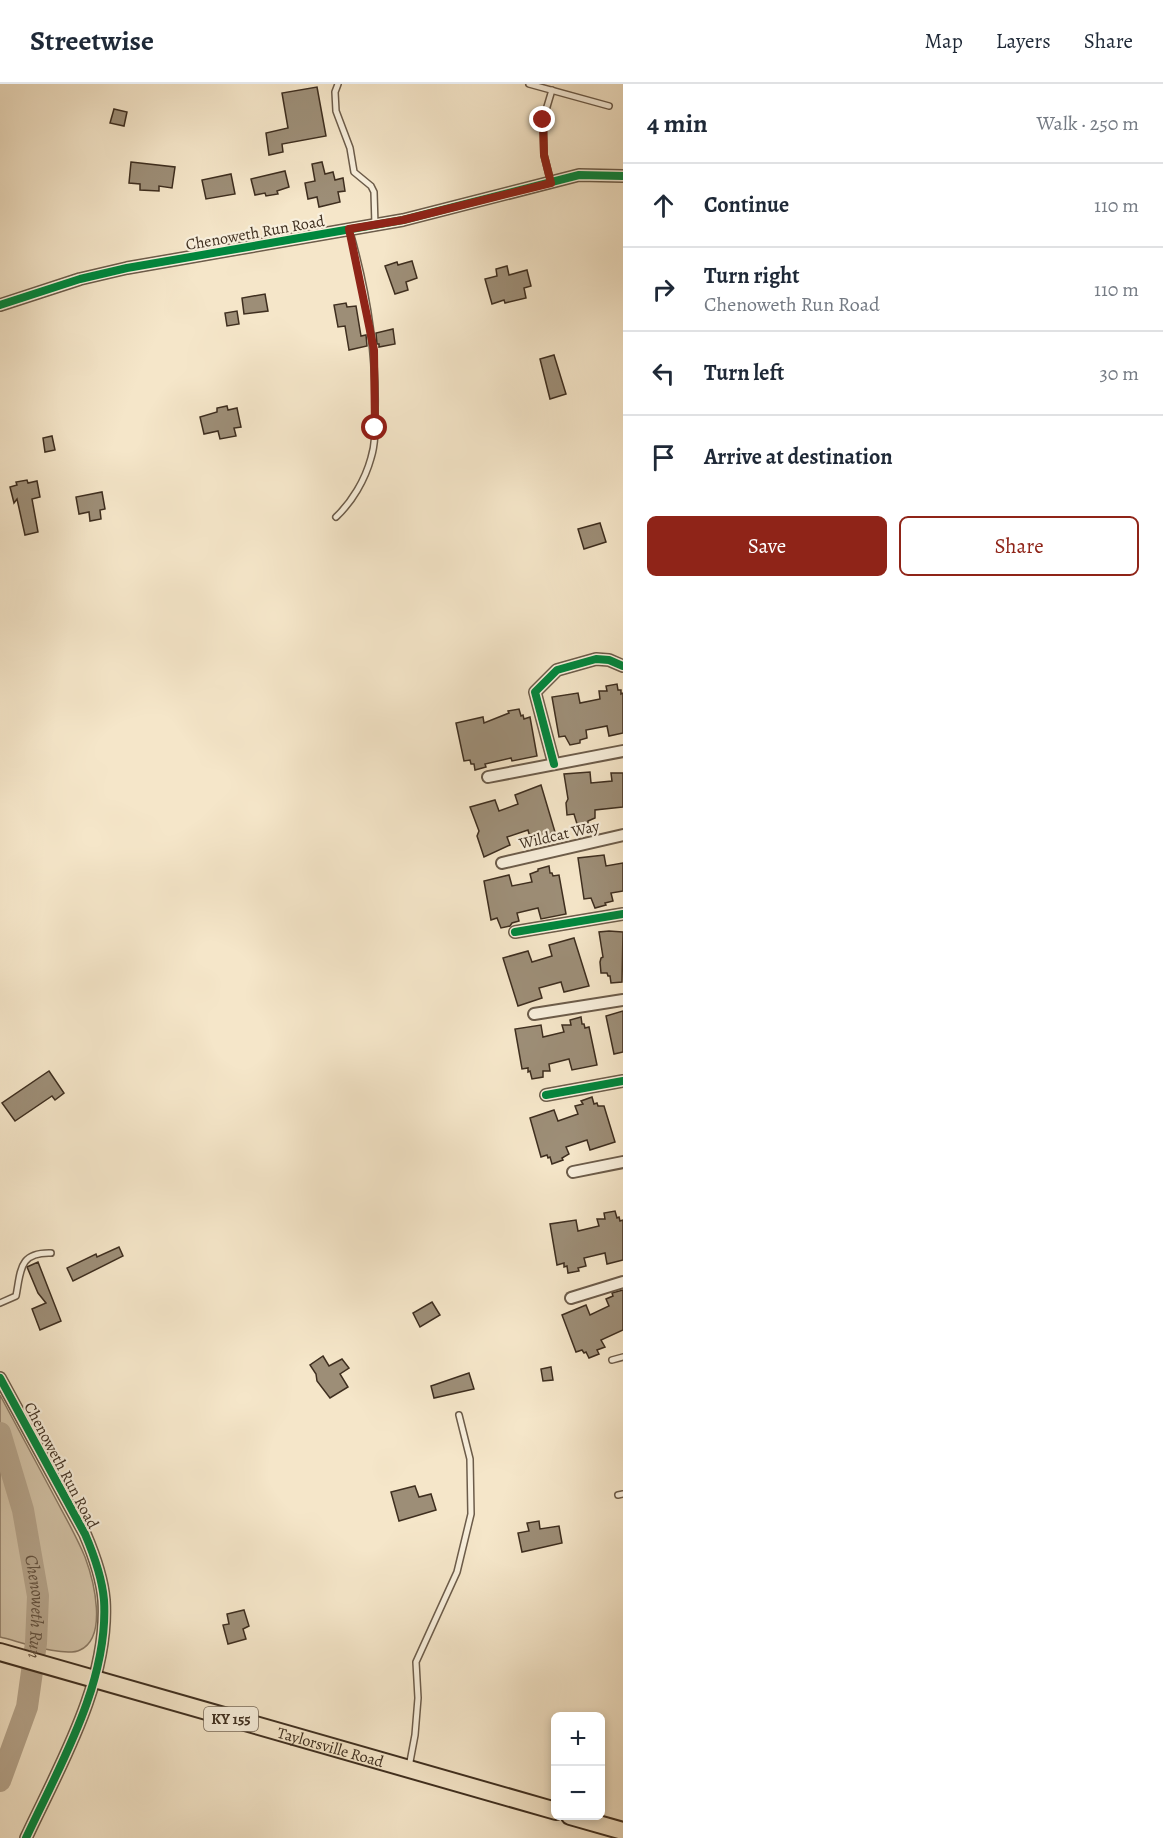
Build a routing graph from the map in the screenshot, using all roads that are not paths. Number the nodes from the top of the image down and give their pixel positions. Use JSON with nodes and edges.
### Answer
{"nodes":[{"id":1,"x":338,"y":84,"type":"edge"},
{"id":2,"x":529,"y":84,"type":"edge"},
{"id":3,"x":552,"y":90,"type":"junction"},
{"id":4,"x":609,"y":106,"type":"dead end"},
{"id":5,"x":623,"y":176,"type":"edge"},
{"id":6,"x":551,"y":183,"type":"junction"},
{"id":7,"x":375,"y":225,"type":"junction"},
{"id":8,"x":349,"y":229,"type":"junction"},
{"id":9,"x":0,"y":305,"type":"edge"},
{"id":10,"x":336,"y":517,"type":"dead end"},
{"id":11,"x":623,"y":666,"type":"edge"},
{"id":12,"x":623,"y":751,"type":"edge"},
{"id":13,"x":554,"y":764,"type":"junction"},
{"id":14,"x":488,"y":777,"type":"dead end"},
{"id":15,"x":623,"y":835,"type":"edge"},
{"id":16,"x":502,"y":863,"type":"dead end"},
{"id":17,"x":623,"y":914,"type":"edge"},
{"id":18,"x":515,"y":932,"type":"dead end"},
{"id":19,"x":623,"y":1000,"type":"edge"},
{"id":20,"x":534,"y":1014,"type":"dead end"},
{"id":21,"x":623,"y":1081,"type":"edge"},
{"id":22,"x":546,"y":1095,"type":"dead end"},
{"id":23,"x":623,"y":1162,"type":"edge"},
{"id":24,"x":573,"y":1172,"type":"dead end"},
{"id":25,"x":51,"y":1253,"type":"dead end"},
{"id":26,"x":623,"y":1282,"type":"edge"},
{"id":27,"x":571,"y":1298,"type":"dead end"},
{"id":28,"x":0,"y":1303,"type":"edge"},
{"id":29,"x":623,"y":1357,"type":"edge"},
{"id":30,"x":612,"y":1360,"type":"dead end"},
{"id":31,"x":0,"y":1378,"type":"edge"},
{"id":32,"x":459,"y":1415,"type":"dead end"},
{"id":33,"x":7,"y":1654,"type":"edge"},
{"id":34,"x":95,"y":1679,"type":"junction"},
{"id":35,"x":409,"y":1769,"type":"junction"},
{"id":36,"x":551,"y":1810,"type":"edge"},
{"id":37,"x":587,"y":1820,"type":"edge"},
{"id":38,"x":623,"y":1831,"type":"edge"},
{"id":39,"x":27,"y":1838,"type":"edge"}],
"edges":[{"from":1,"to":7,"type":"lane"},
{"from":2,"to":3,"type":"lane"},
{"from":3,"to":4,"type":"lane"},
{"from":3,"to":6,"type":"lane"},
{"from":5,"to":6,"type":"street","name":"Chenoweth Run Road"},
{"from":6,"to":7,"type":"street","name":"Chenoweth Run Road"},
{"from":7,"to":8,"type":"street","name":"Chenoweth Run Road"},
{"from":8,"to":9,"type":"street","name":"Chenoweth Run Road"},
{"from":8,"to":10,"type":"lane"},
{"from":11,"to":13,"type":"street"},
{"from":12,"to":13,"type":"street"},
{"from":13,"to":14,"type":"street"},
{"from":15,"to":16,"type":"street","name":"Wildcat Way"},
{"from":17,"to":18,"type":"street"},
{"from":19,"to":20,"type":"street"},
{"from":21,"to":22,"type":"street"},
{"from":23,"to":24,"type":"street"},
{"from":25,"to":28,"type":"lane"},
{"from":26,"to":27,"type":"street"},
{"from":29,"to":30,"type":"lane"},
{"from":31,"to":34,"type":"street","name":"Chenoweth Run Road"},
{"from":32,"to":35,"type":"lane"},
{"from":33,"to":34,"type":"main road","name":"Taylorsville Road","number":"KY 155"},
{"from":34,"to":35,"type":"main road","name":"Taylorsville Road","number":"KY 155"},
{"from":34,"to":39,"type":"street","name":"Chenoweth Run Road"},
{"from":35,"to":36,"type":"main road","name":"Taylorsville Road","number":"KY 155"},
{"from":37,"to":38,"type":"main road"}]}
